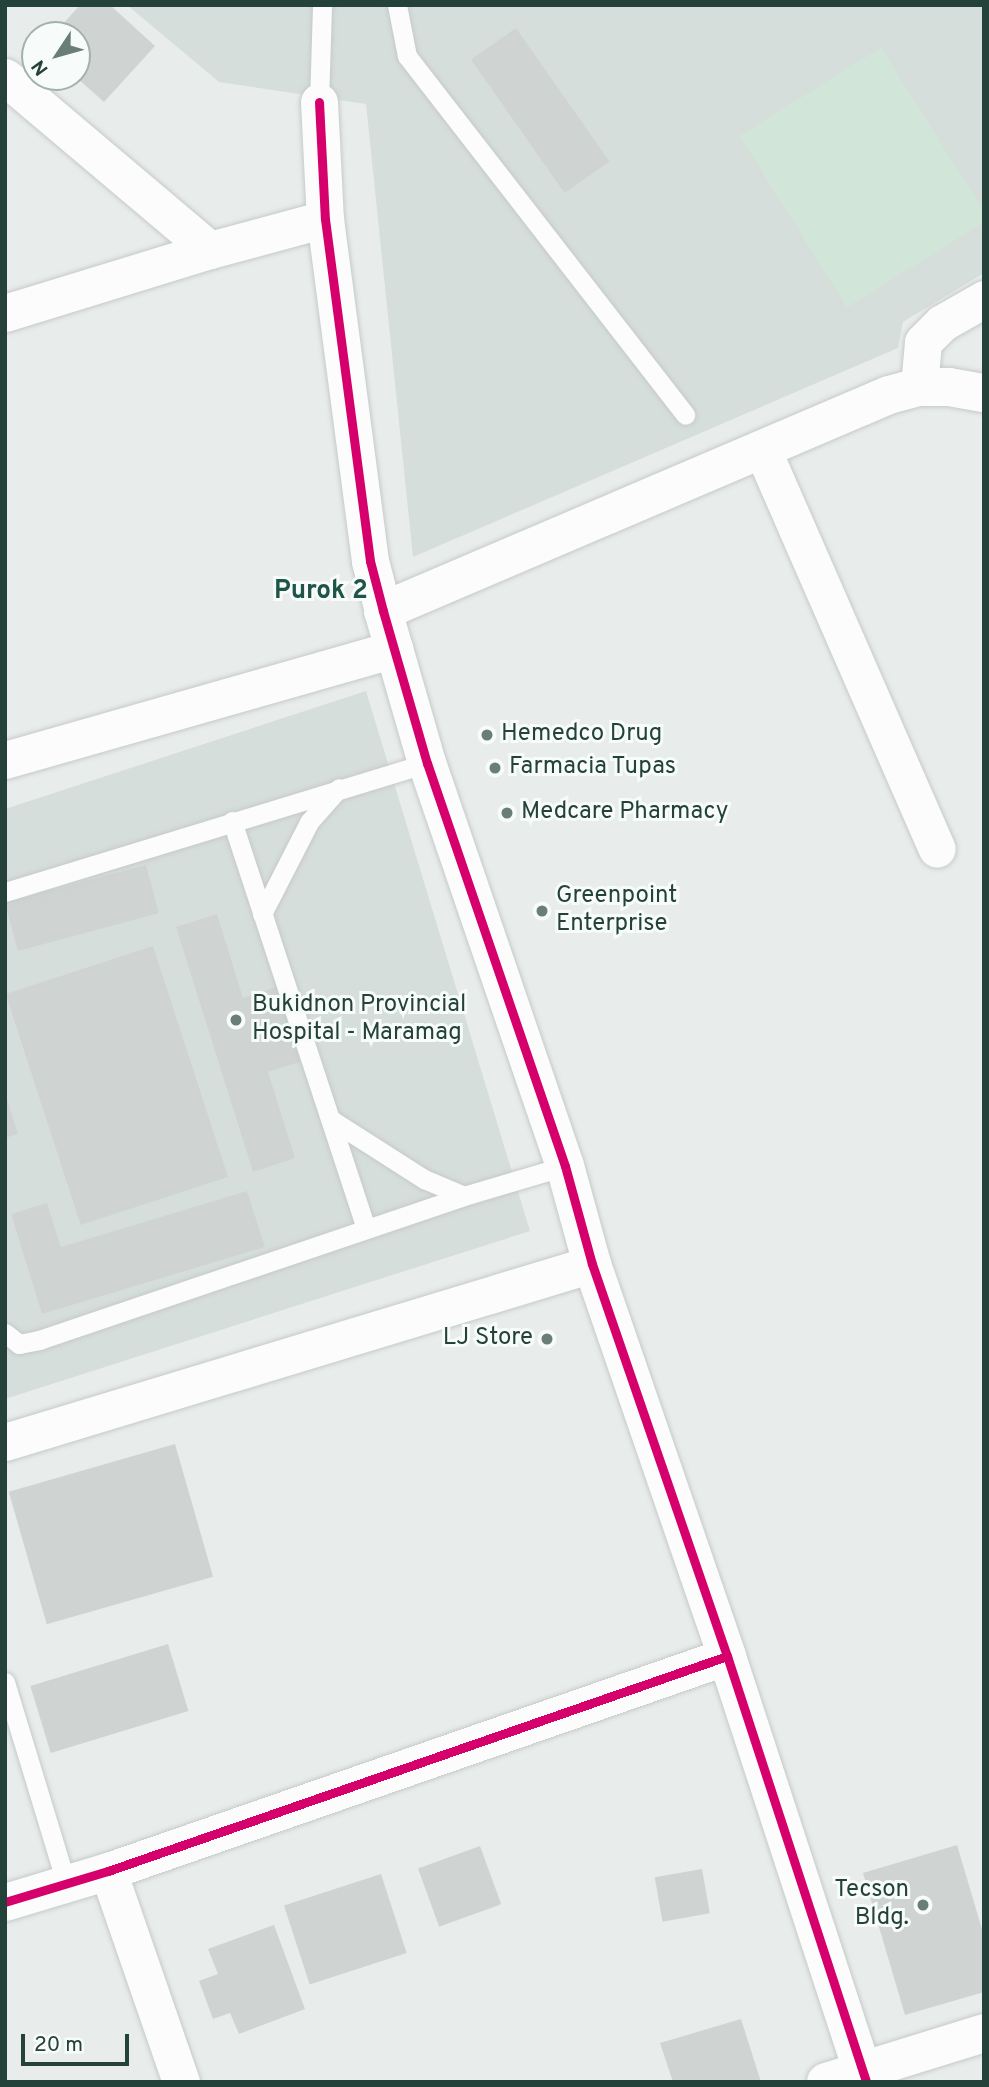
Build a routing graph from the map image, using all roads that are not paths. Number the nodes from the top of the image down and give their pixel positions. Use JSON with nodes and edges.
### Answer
{"nodes":[{"id":1,"x":322,"y":5,"type":"edge"},
{"id":2,"x":397,"y":5,"type":"edge"},
{"id":3,"x":5,"y":77,"type":"edge"},
{"id":4,"x":319,"y":102,"type":"joint"},
{"id":5,"x":325,"y":219,"type":"junction"},
{"id":6,"x":210,"y":250,"type":"junction"},
{"id":7,"x":984,"y":299,"type":"edge"},
{"id":8,"x":5,"y":313,"type":"edge"},
{"id":9,"x":919,"y":387,"type":"junction"},
{"id":10,"x":984,"y":393,"type":"edge"},
{"id":11,"x":685,"y":415,"type":"dead end"},
{"id":12,"x":763,"y":451,"type":"junction"},
{"id":13,"x":383,"y":611,"type":"junction"},
{"id":14,"x":394,"y":649,"type":"junction"},
{"id":15,"x":5,"y":760,"type":"edge"},
{"id":16,"x":427,"y":763,"type":"junction"},
{"id":17,"x":340,"y":787,"type":"junction"},
{"id":18,"x":232,"y":821,"type":"junction"},
{"id":19,"x":937,"y":849,"type":"dead end"},
{"id":20,"x":5,"y":892,"type":"edge"},
{"id":21,"x":262,"y":914,"type":"junction"},
{"id":22,"x":331,"y":1119,"type":"junction"},
{"id":23,"x":565,"y":1166,"type":"junction"},
{"id":24,"x":464,"y":1196,"type":"junction"},
{"id":25,"x":366,"y":1228,"type":"junction"},
{"id":26,"x":592,"y":1264,"type":"junction"},
{"id":27,"x":5,"y":1333,"type":"edge"},
{"id":28,"x":5,"y":1442,"type":"edge"},
{"id":29,"x":727,"y":1656,"type":"junction"},
{"id":30,"x":5,"y":1682,"type":"edge"},
{"id":31,"x":108,"y":1871,"type":"junction"},
{"id":32,"x":66,"y":1884,"type":"junction"},
{"id":33,"x":5,"y":1902,"type":"edge"},
{"id":34,"x":984,"y":2033,"type":"edge"},
{"id":35,"x":864,"y":2076,"type":"edge"},
{"id":36,"x":181,"y":2082,"type":"edge"},
{"id":37,"x":826,"y":2082,"type":"edge"}],
"edges":[{"from":1,"to":4,"type":"lane"},
{"from":2,"to":11,"type":"lane"},
{"from":3,"to":6,"type":"street"},
{"from":4,"to":5,"type":"street"},
{"from":5,"to":6,"type":"street"},
{"from":5,"to":13,"type":"street"},
{"from":6,"to":8,"type":"street"},
{"from":7,"to":9,"type":"street"},
{"from":9,"to":10,"type":"street"},
{"from":9,"to":12,"type":"street"},
{"from":12,"to":13,"type":"street"},
{"from":12,"to":19,"type":"street"},
{"from":13,"to":14,"type":"street"},
{"from":14,"to":15,"type":"street"},
{"from":14,"to":16,"type":"street"},
{"from":16,"to":17,"type":"lane"},
{"from":16,"to":23,"type":"street"},
{"from":17,"to":18,"type":"lane"},
{"from":17,"to":21,"type":"lane"},
{"from":18,"to":20,"type":"lane"},
{"from":18,"to":21,"type":"lane"},
{"from":21,"to":22,"type":"lane"},
{"from":22,"to":24,"type":"lane"},
{"from":22,"to":25,"type":"lane"},
{"from":23,"to":24,"type":"lane"},
{"from":23,"to":26,"type":"street"},
{"from":24,"to":25,"type":"lane"},
{"from":25,"to":27,"type":"lane"},
{"from":26,"to":28,"type":"street"},
{"from":26,"to":29,"type":"street"},
{"from":29,"to":31,"type":"street"},
{"from":29,"to":35,"type":"street"},
{"from":30,"to":32,"type":"lane"},
{"from":31,"to":32,"type":"street"},
{"from":31,"to":36,"type":"street"},
{"from":32,"to":33,"type":"street"},
{"from":34,"to":35,"type":"street"},
{"from":35,"to":37,"type":"street"}]}
